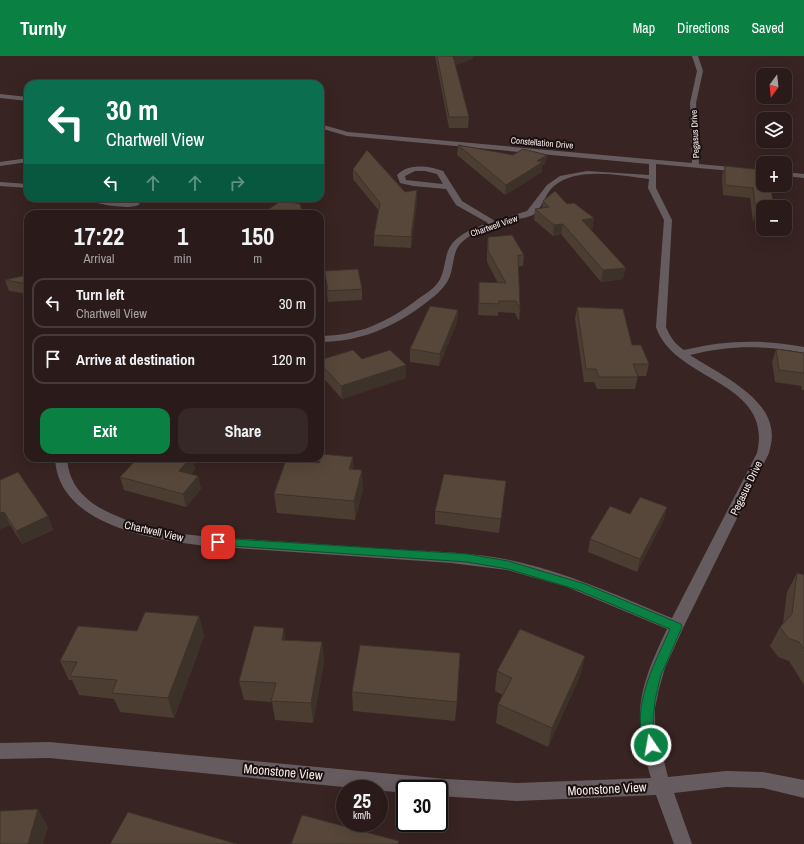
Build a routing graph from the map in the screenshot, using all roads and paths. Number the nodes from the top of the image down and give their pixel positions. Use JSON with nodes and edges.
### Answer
{"nodes":[{"id":1,"x":695,"y":56,"type":"edge"},
{"id":2,"x":0,"y":96,"type":"edge"},
{"id":3,"x":24,"y":99,"type":"edge"},
{"id":4,"x":324,"y":127,"type":"edge"},
{"id":5,"x":24,"y":161,"type":"edge"},
{"id":6,"x":653,"y":162,"type":"junction"},
{"id":7,"x":0,"y":164,"type":"edge"},
{"id":8,"x":696,"y":166,"type":"junction"},
{"id":9,"x":756,"y":171,"type":"edge"},
{"id":10,"x":792,"y":175,"type":"edge"},
{"id":11,"x":804,"y":176,"type":"edge"},
{"id":12,"x":651,"y":177,"type":"junction"},
{"id":13,"x":0,"y":184,"type":"edge"},
{"id":14,"x":24,"y":186,"type":"edge"},
{"id":15,"x":448,"y":187,"type":"junction"},
{"id":16,"x":107,"y":202,"type":"edge"},
{"id":17,"x":136,"y":204,"type":"dead end"},
{"id":18,"x":496,"y":225,"type":"junction"},
{"id":19,"x":324,"y":339,"type":"edge"},
{"id":20,"x":804,"y":350,"type":"edge"},
{"id":21,"x":682,"y":354,"type":"junction"},
{"id":22,"x":61,"y":462,"type":"edge"},
{"id":23,"x":676,"y":627,"type":"junction"},
{"id":24,"x":0,"y":751,"type":"edge"},
{"id":25,"x":663,"y":786,"type":"junction"},
{"id":26,"x":804,"y":789,"type":"edge"},
{"id":27,"x":682,"y":844,"type":"edge"}],
"edges":[{"from":1,"to":8,"type":"street","name":"Pegasus Drive"},
{"from":2,"to":3,"type":"street"},
{"from":4,"to":6,"type":"street","name":"Constellation Drive"},
{"from":5,"to":7,"type":"street"},
{"from":6,"to":8,"type":"street","name":"Constellation Drive"},
{"from":6,"to":12,"type":"street","name":"Pegasus Drive"},
{"from":8,"to":9,"type":"street","name":"Constellation Drive"},
{"from":10,"to":11,"type":"street"},
{"from":12,"to":18,"type":"street","name":"Chartwell View"},
{"from":12,"to":21,"type":"street","name":"Pegasus Drive"},
{"from":13,"to":14,"type":"street"},
{"from":15,"to":15,"type":"street"},
{"from":15,"to":18,"type":"street"},
{"from":16,"to":17,"type":"street"},
{"from":18,"to":19,"type":"street","name":"Chartwell View"},
{"from":20,"to":21,"type":"street"},
{"from":21,"to":23,"type":"street","name":"Pegasus Drive"},
{"from":22,"to":23,"type":"street","name":"Chartwell View"},
{"from":23,"to":25,"type":"street","name":"Pegasus Drive"},
{"from":24,"to":25,"type":"street","name":"Moonstone View"},
{"from":25,"to":26,"type":"street","name":"Moonstone View"},
{"from":25,"to":27,"type":"street","name":"Pegasus Drive"}]}
